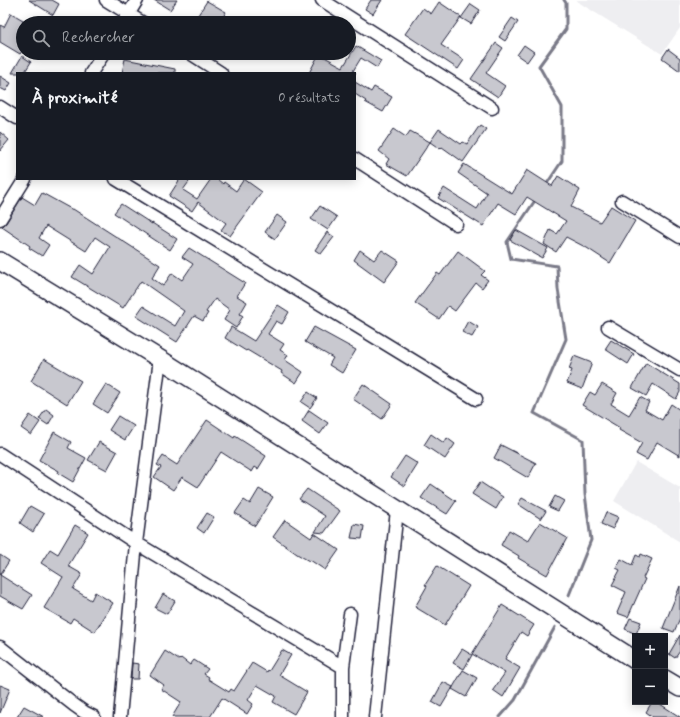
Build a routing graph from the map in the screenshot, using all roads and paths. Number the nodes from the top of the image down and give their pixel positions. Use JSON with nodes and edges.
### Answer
{"nodes":[{"id":1,"x":106,"y":0,"type":"edge"},
{"id":2,"x":137,"y":0,"type":"edge"},
{"id":3,"x":322,"y":0,"type":"edge"},
{"id":4,"x":124,"y":16,"type":"edge"},
{"id":5,"x":127,"y":16,"type":"edge"},
{"id":6,"x":347,"y":16,"type":"edge"},
{"id":7,"x":356,"y":22,"type":"edge"},
{"id":8,"x":99,"y":60,"type":"edge"},
{"id":9,"x":201,"y":60,"type":"edge"},
{"id":10,"x":92,"y":72,"type":"edge"},
{"id":11,"x":219,"y":72,"type":"edge"},
{"id":12,"x":0,"y":107,"type":"edge"},
{"id":13,"x":492,"y":108,"type":"dead end"},
{"id":14,"x":16,"y":117,"type":"edge"},
{"id":15,"x":356,"y":160,"type":"edge"},
{"id":16,"x":24,"y":180,"type":"edge"},
{"id":17,"x":118,"y":180,"type":"edge"},
{"id":18,"x":622,"y":201,"type":"dead end"},
{"id":19,"x":0,"y":219,"type":"edge"},
{"id":20,"x":456,"y":224,"type":"dead end"},
{"id":21,"x":680,"y":237,"type":"edge"},
{"id":22,"x":0,"y":261,"type":"edge"},
{"id":23,"x":608,"y":327,"type":"dead end"},
{"id":24,"x":160,"y":360,"type":"junction"},
{"id":25,"x":680,"y":370,"type":"edge"},
{"id":26,"x":476,"y":399,"type":"dead end"},
{"id":27,"x":0,"y":454,"type":"edge"},
{"id":28,"x":397,"y":510,"type":"junction"},
{"id":29,"x":136,"y":543,"type":"junction"},
{"id":30,"x":350,"y":614,"type":"dead end"},
{"id":31,"x":0,"y":647,"type":"edge"},
{"id":32,"x":632,"y":658,"type":"edge"},
{"id":33,"x":343,"y":666,"type":"junction"},
{"id":34,"x":668,"y":681,"type":"edge"},
{"id":35,"x":680,"y":688,"type":"edge"},
{"id":36,"x":94,"y":717,"type":"edge"},
{"id":37,"x":120,"y":717,"type":"edge"},
{"id":38,"x":343,"y":717,"type":"edge"},
{"id":39,"x":375,"y":717,"type":"edge"}],
"edges":[{"from":1,"to":4,"type":"street"},
{"from":2,"to":5,"type":"street"},
{"from":3,"to":6,"type":"street"},
{"from":7,"to":13,"type":"street"},
{"from":8,"to":10,"type":"street"},
{"from":9,"to":11,"type":"street"},
{"from":12,"to":14,"type":"street"},
{"from":15,"to":20,"type":"street"},
{"from":16,"to":19,"type":"street"},
{"from":17,"to":26,"type":"street"},
{"from":18,"to":21,"type":"street"},
{"from":22,"to":24,"type":"street"},
{"from":23,"to":25,"type":"street"},
{"from":24,"to":28,"type":"street"},
{"from":24,"to":29,"type":"street"},
{"from":27,"to":29,"type":"street"},
{"from":28,"to":32,"type":"street"},
{"from":28,"to":39,"type":"street"},
{"from":29,"to":33,"type":"street"},
{"from":29,"to":37,"type":"street"},
{"from":30,"to":33,"type":"street"},
{"from":31,"to":36,"type":"street"},
{"from":33,"to":38,"type":"street"},
{"from":34,"to":35,"type":"street"}]}
